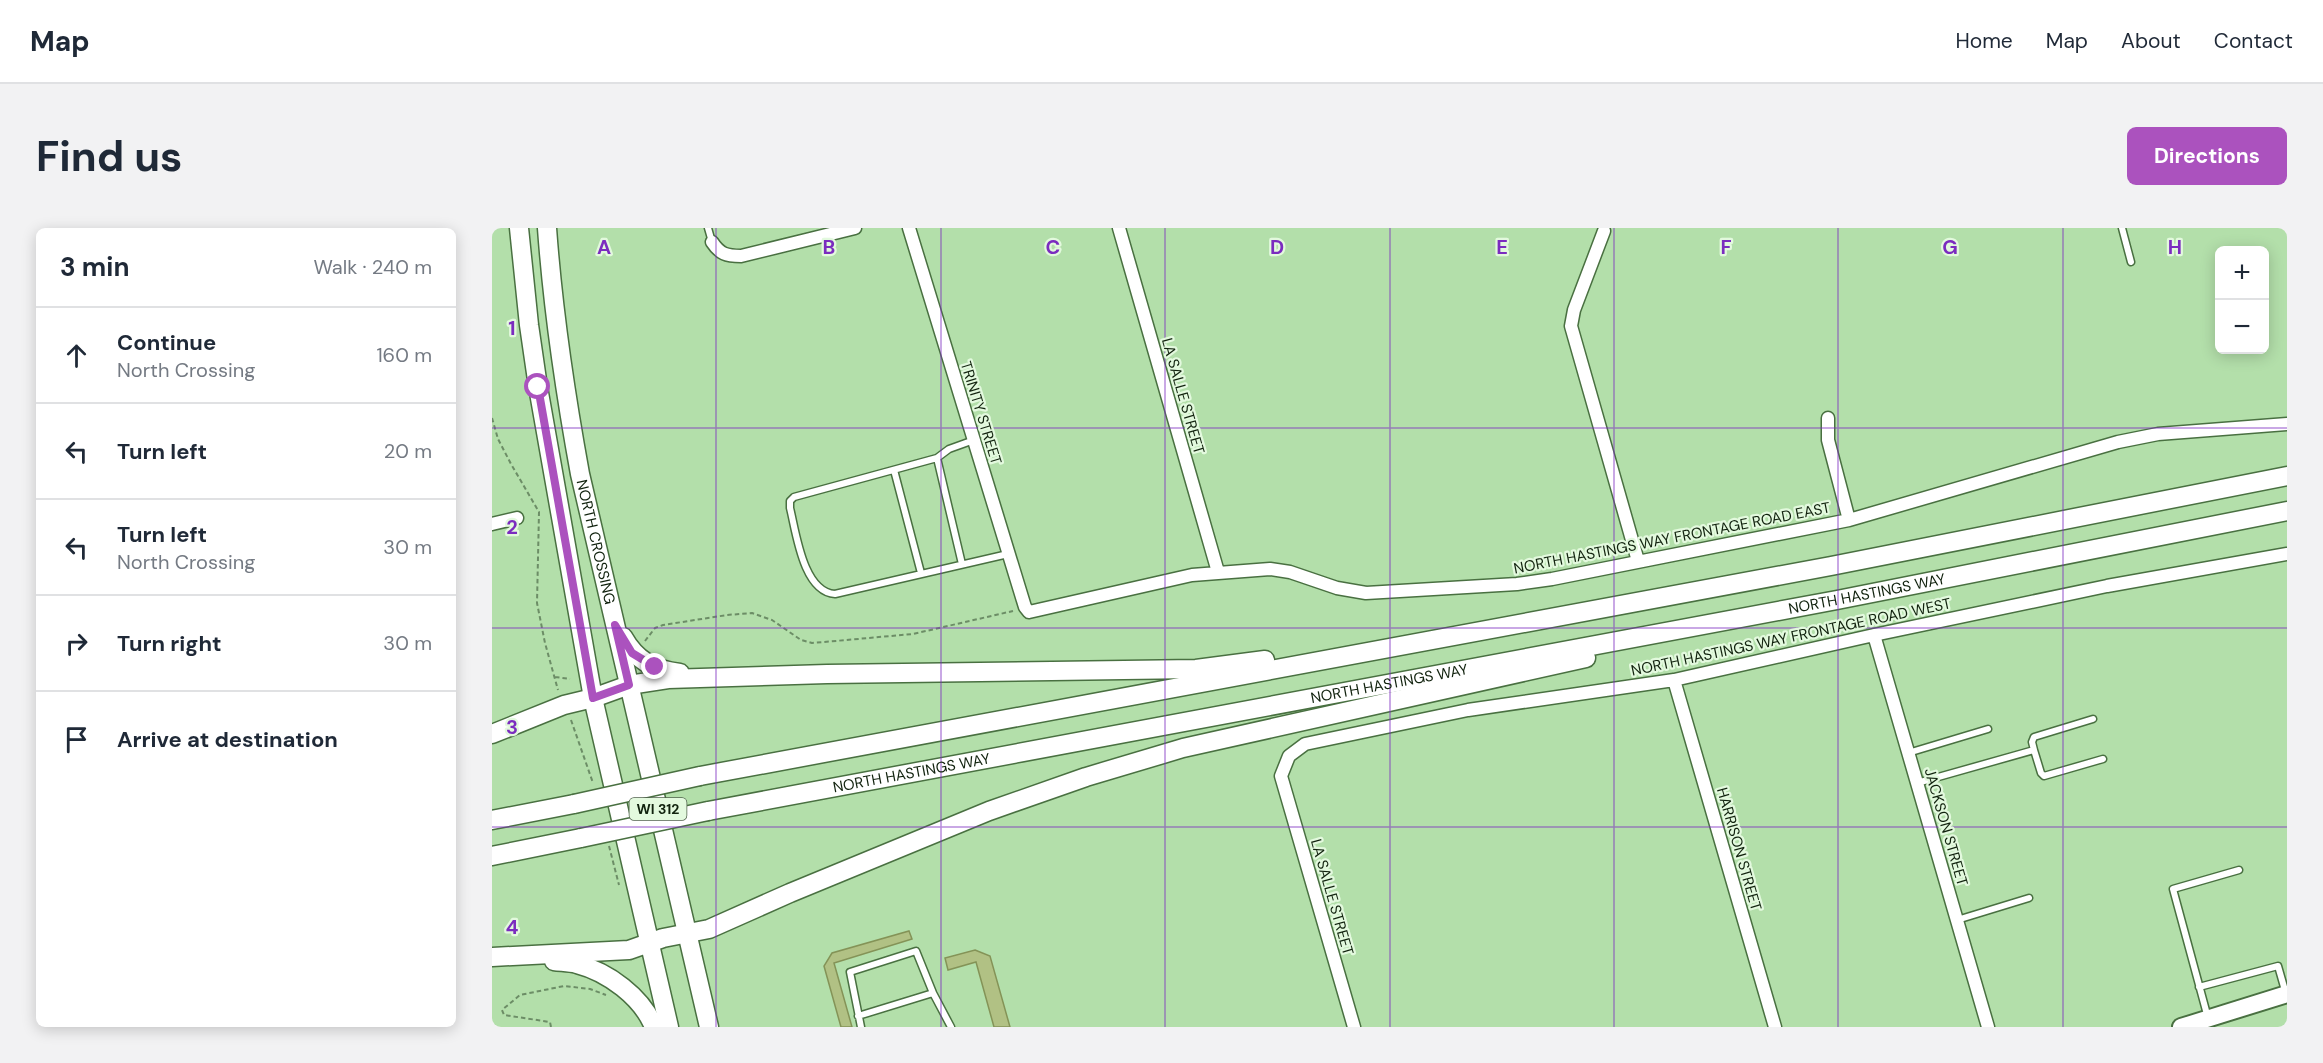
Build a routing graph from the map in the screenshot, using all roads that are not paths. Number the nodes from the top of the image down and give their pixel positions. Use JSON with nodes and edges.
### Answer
{"nodes":[{"id":1,"x":519,"y":228,"type":"edge"},
{"id":2,"x":547,"y":228,"type":"edge"},
{"id":3,"x":708,"y":228,"type":"edge"},
{"id":4,"x":855,"y":228,"type":"edge"},
{"id":5,"x":909,"y":228,"type":"edge"},
{"id":6,"x":1119,"y":228,"type":"edge"},
{"id":7,"x":2122,"y":228,"type":"edge"},
{"id":8,"x":1604,"y":231,"type":"dead end"},
{"id":9,"x":712,"y":242,"type":"joint"},
{"id":10,"x":2131,"y":262,"type":"dead end"},
{"id":11,"x":1828,"y":418,"type":"dead end"},
{"id":12,"x":2287,"y":424,"type":"edge"},
{"id":13,"x":974,"y":440,"type":"junction"},
{"id":14,"x":937,"y":458,"type":"junction"},
{"id":15,"x":894,"y":470,"type":"junction"},
{"id":16,"x":2287,"y":476,"type":"edge"},
{"id":17,"x":2287,"y":511,"type":"edge"},
{"id":18,"x":517,"y":518,"type":"dead end"},
{"id":19,"x":1849,"y":520,"type":"junction"},
{"id":20,"x":492,"y":524,"type":"edge"},
{"id":21,"x":1008,"y":554,"type":"junction"},
{"id":22,"x":2287,"y":554,"type":"edge"},
{"id":23,"x":1638,"y":561,"type":"junction"},
{"id":24,"x":962,"y":564,"type":"junction"},
{"id":25,"x":1218,"y":572,"type":"junction"},
{"id":26,"x":921,"y":573,"type":"junction"},
{"id":27,"x":1838,"y":600,"type":"junction"},
{"id":28,"x":1025,"y":607,"type":"joint"},
{"id":29,"x":1531,"y":623,"type":"junction"},
{"id":30,"x":615,"y":625,"type":"junction"},
{"id":31,"x":1874,"y":635,"type":"junction"},
{"id":32,"x":720,"y":678,"type":"junction"},
{"id":33,"x":1674,"y":680,"type":"junction"},
{"id":34,"x":629,"y":685,"type":"junction"},
{"id":35,"x":593,"y":698,"type":"junction"},
{"id":36,"x":2093,"y":719,"type":"dead end"},
{"id":37,"x":1988,"y":729,"type":"dead end"},
{"id":38,"x":492,"y":734,"type":"edge"},
{"id":39,"x":2034,"y":750,"type":"junction"},
{"id":40,"x":1908,"y":753,"type":"junction"},
{"id":41,"x":2103,"y":759,"type":"dead end"},
{"id":42,"x":1281,"y":776,"type":"joint"},
{"id":43,"x":1917,"y":783,"type":"junction"},
{"id":44,"x":492,"y":820,"type":"edge"},
{"id":45,"x":492,"y":856,"type":"edge"},
{"id":46,"x":2239,"y":870,"type":"dead end"},
{"id":47,"x":2029,"y":898,"type":"dead end"},
{"id":48,"x":1957,"y":920,"type":"junction"},
{"id":49,"x":687,"y":933,"type":"junction"},
{"id":50,"x":649,"y":942,"type":"junction"},
{"id":51,"x":492,"y":958,"type":"edge"},
{"id":52,"x":2199,"y":987,"type":"junction"},
{"id":53,"x":933,"y":993,"type":"junction"},
{"id":54,"x":2286,"y":994,"type":"edge"},
{"id":55,"x":858,"y":1016,"type":"junction"},
{"id":56,"x":2203,"y":1022,"type":"edge"},
{"id":57,"x":949,"y":1026,"type":"edge"},
{"id":58,"x":654,"y":1027,"type":"edge"},
{"id":59,"x":669,"y":1027,"type":"edge"},
{"id":60,"x":709,"y":1027,"type":"edge"},
{"id":61,"x":861,"y":1027,"type":"edge"},
{"id":62,"x":1354,"y":1027,"type":"edge"},
{"id":63,"x":1775,"y":1027,"type":"edge"},
{"id":64,"x":1988,"y":1027,"type":"edge"},
{"id":65,"x":2181,"y":1027,"type":"edge"}],
"edges":[{"from":1,"to":35,"type":"main road","name":"NORTH CROSSING","number":"WI 312"},
{"from":2,"to":30,"type":"main road","name":"NORTH CROSSING","number":"WI 312"},
{"from":3,"to":9,"type":"lane"},
{"from":4,"to":9,"type":"street"},
{"from":5,"to":13,"type":"street","name":"TRINITY STREET"},
{"from":6,"to":25,"type":"street","name":"LA SALLE STREET"},
{"from":7,"to":10,"type":"lane"},
{"from":8,"to":23,"type":"street"},
{"from":11,"to":19,"type":"street"},
{"from":12,"to":19,"type":"street","name":"NORTH HASTINGS WAY FRONTAGE ROAD EAST"},
{"from":13,"to":14,"type":"lane"},
{"from":13,"to":21,"type":"street","name":"TRINITY STREET"},
{"from":14,"to":15,"type":"lane"},
{"from":14,"to":24,"type":"lane"},
{"from":15,"to":26,"type":"lane"},
{"from":15,"to":26,"type":"lane"},
{"from":16,"to":29,"type":"main road"},
{"from":17,"to":27,"type":"main road","name":"NORTH HASTINGS WAY"},
{"from":18,"to":20,"type":"street"},
{"from":19,"to":23,"type":"street","name":"NORTH HASTINGS WAY FRONTAGE ROAD EAST"},
{"from":21,"to":24,"type":"lane"},
{"from":21,"to":28,"type":"street","name":"TRINITY STREET"},
{"from":22,"to":31,"type":"street","name":"NORTH HASTINGS WAY FRONTAGE ROAD WEST"},
{"from":23,"to":25,"type":"street","name":"NORTH HASTINGS WAY FRONTAGE ROAD EAST"},
{"from":24,"to":26,"type":"lane"},
{"from":25,"to":28,"type":"street","name":"NORTH HASTINGS WAY FRONTAGE ROAD EAST"},
{"from":27,"to":45,"type":"main road","name":"NORTH HASTINGS WAY","bridge":true},
{"from":27,"to":49,"type":"main road"},
{"from":29,"to":32,"type":"main road"},
{"from":29,"to":44,"type":"main road","bridge":true},
{"from":30,"to":32,"type":"main road"},
{"from":30,"to":34,"type":"main road","name":"NORTH CROSSING","number":"WI 312"},
{"from":31,"to":33,"type":"street","name":"NORTH HASTINGS WAY FRONTAGE ROAD WEST"},
{"from":31,"to":40,"type":"street","name":"JACKSON STREET"},
{"from":32,"to":34,"type":"main road"},
{"from":33,"to":42,"type":"street","name":"NORTH HASTINGS WAY FRONTAGE ROAD WEST"},
{"from":33,"to":63,"type":"street","name":"HARRISON STREET"},
{"from":34,"to":35,"type":"main road"},
{"from":34,"to":49,"type":"main road","name":"NORTH CROSSING","number":"WI 312"},
{"from":35,"to":38,"type":"main road"},
{"from":35,"to":50,"type":"main road","name":"NORTH CROSSING","number":"WI 312"},
{"from":36,"to":39,"type":"lane"},
{"from":37,"to":40,"type":"lane"},
{"from":39,"to":41,"type":"lane"},
{"from":39,"to":43,"type":"lane"},
{"from":40,"to":43,"type":"street","name":"JACKSON STREET"},
{"from":42,"to":62,"type":"street","name":"LA SALLE STREET"},
{"from":43,"to":48,"type":"street","name":"JACKSON STREET"},
{"from":46,"to":52,"type":"lane"},
{"from":47,"to":48,"type":"lane"},
{"from":48,"to":64,"type":"street","name":"JACKSON STREET"},
{"from":49,"to":50,"type":"main road"},
{"from":49,"to":60,"type":"main road","name":"NORTH CROSSING","number":"WI 312"},
{"from":50,"to":51,"type":"main road"},
{"from":50,"to":59,"type":"main road","name":"NORTH CROSSING","number":"WI 312"},
{"from":51,"to":58,"type":"main road"},
{"from":52,"to":54,"type":"lane"},
{"from":52,"to":56,"type":"lane"},
{"from":53,"to":55,"type":"lane"},
{"from":53,"to":55,"type":"lane"},
{"from":53,"to":57,"type":"lane"},
{"from":54,"to":56,"type":"street"},
{"from":55,"to":61,"type":"lane"},
{"from":56,"to":65,"type":"street"}]}
